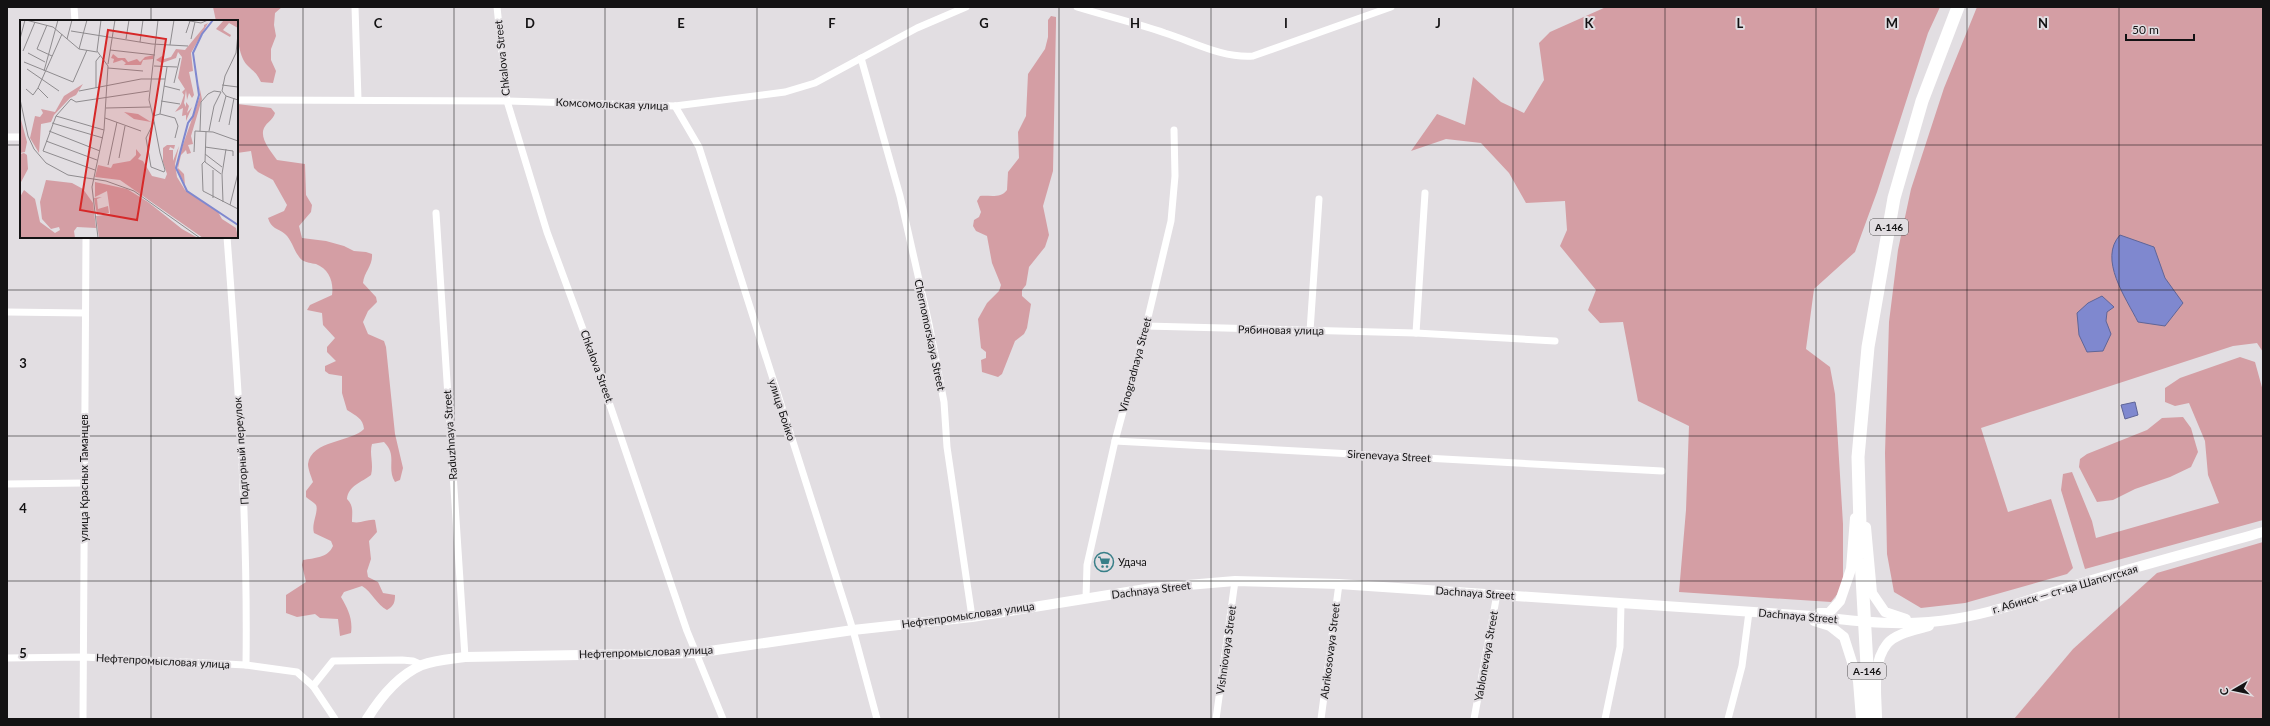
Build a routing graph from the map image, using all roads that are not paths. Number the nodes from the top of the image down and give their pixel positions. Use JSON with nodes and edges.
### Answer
{"nodes":[{"id":1,"x":74,"y":7,"type":"edge"},
{"id":2,"x":355,"y":7,"type":"edge"},
{"id":3,"x":497,"y":7,"type":"edge"},
{"id":4,"x":966,"y":7,"type":"edge"},
{"id":5,"x":1077,"y":7,"type":"edge"},
{"id":6,"x":1391,"y":7,"type":"edge"},
{"id":7,"x":1958,"y":7,"type":"edge"},
{"id":8,"x":75,"y":20,"type":"edge"},
{"id":9,"x":861,"y":58,"type":"junction"},
{"id":10,"x":358,"y":99,"type":"junction"},
{"id":11,"x":238,"y":100,"type":"edge"},
{"id":12,"x":506,"y":101,"type":"junction"},
{"id":13,"x":674,"y":106,"type":"junction"},
{"id":14,"x":1174,"y":130,"type":"dead end"},
{"id":15,"x":7,"y":137,"type":"edge"},
{"id":16,"x":20,"y":137,"type":"edge"},
{"id":17,"x":1425,"y":193,"type":"dead end"},
{"id":18,"x":1319,"y":199,"type":"dead end"},
{"id":19,"x":436,"y":212,"type":"dead end"},
{"id":20,"x":86,"y":238,"type":"edge"},
{"id":21,"x":227,"y":238,"type":"edge"},
{"id":22,"x":7,"y":312,"type":"edge"},
{"id":23,"x":85,"y":313,"type":"junction"},
{"id":24,"x":1146,"y":326,"type":"junction"},
{"id":25,"x":1310,"y":331,"type":"junction"},
{"id":26,"x":1416,"y":333,"type":"junction"},
{"id":27,"x":1555,"y":341,"type":"dead end"},
{"id":28,"x":1115,"y":441,"type":"junction"},
{"id":29,"x":1858,"y":457,"type":"junction"},
{"id":30,"x":1662,"y":470,"type":"dead end"},
{"id":31,"x":84,"y":483,"type":"junction"},
{"id":32,"x":7,"y":484,"type":"edge"},
{"id":33,"x":2263,"y":532,"type":"edge"},
{"id":34,"x":1235,"y":582,"type":"junction"},
{"id":35,"x":1339,"y":584,"type":"junction"},
{"id":36,"x":1497,"y":594,"type":"junction"},
{"id":37,"x":1086,"y":598,"type":"junction"},
{"id":38,"x":1621,"y":604,"type":"junction"},
{"id":39,"x":1749,"y":612,"type":"junction"},
{"id":40,"x":1795,"y":615,"type":"junction"},
{"id":41,"x":972,"y":617,"type":"junction"},
{"id":42,"x":1954,"y":620,"type":"junction"},
{"id":43,"x":1864,"y":622,"type":"junction"},
{"id":44,"x":853,"y":630,"type":"junction"},
{"id":45,"x":696,"y":653,"type":"junction"},
{"id":46,"x":83,"y":657,"type":"junction"},
{"id":47,"x":465,"y":657,"type":"junction"},
{"id":48,"x":7,"y":658,"type":"edge"},
{"id":49,"x":246,"y":665,"type":"junction"},
{"id":50,"x":422,"y":665,"type":"junction"},
{"id":51,"x":313,"y":686,"type":"junction"},
{"id":52,"x":84,"y":719,"type":"edge"},
{"id":53,"x":335,"y":719,"type":"edge"},
{"id":54,"x":367,"y":719,"type":"edge"},
{"id":55,"x":723,"y":719,"type":"edge"},
{"id":56,"x":877,"y":719,"type":"edge"},
{"id":57,"x":1216,"y":719,"type":"edge"},
{"id":58,"x":1321,"y":719,"type":"edge"},
{"id":59,"x":1474,"y":719,"type":"edge"},
{"id":60,"x":1605,"y":719,"type":"edge"},
{"id":61,"x":1728,"y":719,"type":"edge"},
{"id":62,"x":1861,"y":719,"type":"edge"},
{"id":63,"x":1870,"y":719,"type":"edge"},
{"id":64,"x":1877,"y":719,"type":"edge"}],
"edges":[{"from":1,"to":8,"type":"street"},
{"from":2,"to":10,"type":"street"},
{"from":3,"to":12,"type":"street","name":"Chkalova Street"},
{"from":4,"to":9,"type":"street","name":"Комсомольская улица"},
{"from":5,"to":6,"type":"street"},
{"from":7,"to":29,"type":"highway","number":"А-146"},
{"from":9,"to":13,"type":"street","name":"Комсомольская улица"},
{"from":9,"to":41,"type":"street","name":"Chernomorskaya Street"},
{"from":10,"to":11,"type":"street","name":"Комсомольская улица"},
{"from":10,"to":12,"type":"street","name":"Комсомольская улица"},
{"from":12,"to":13,"type":"street","name":"Комсомольская улица"},
{"from":12,"to":45,"type":"street","name":"Chkalova Street"},
{"from":13,"to":44,"type":"street","name":"улица Бойко"},
{"from":14,"to":24,"type":"street","name":"Vinogradnaya Street"},
{"from":15,"to":16,"type":"street"},
{"from":17,"to":26,"type":"street"},
{"from":18,"to":25,"type":"street"},
{"from":19,"to":47,"type":"street","name":"Raduzhnaya Street"},
{"from":20,"to":23,"type":"street","name":"улица Красных Таманцев"},
{"from":21,"to":49,"type":"street","name":"Подгорный переулок"},
{"from":22,"to":23,"type":"street"},
{"from":23,"to":31,"type":"street","name":"улица Красных Таманцев"},
{"from":24,"to":25,"type":"street","name":"Рябиновая улица"},
{"from":24,"to":28,"type":"street","name":"Vinogradnaya Street"},
{"from":25,"to":26,"type":"street","name":"Рябиновая улица"},
{"from":26,"to":27,"type":"street","name":"Рябиновая улица"},
{"from":28,"to":30,"type":"street","name":"Sirenevaya Street"},
{"from":28,"to":37,"type":"street","name":"Vinogradnaya Street"},
{"from":29,"to":40,"type":"main road"},
{"from":29,"to":42,"type":"main road"},
{"from":29,"to":43,"type":"highway","number":"А-146"},
{"from":31,"to":32,"type":"street"},
{"from":31,"to":46,"type":"street","name":"улица Красных Таманцев"},
{"from":33,"to":42,"type":"main road","name":"г. Абинск — ст-ца Шапсугская"},
{"from":34,"to":35,"type":"main road","name":"Dachnaya Street"},
{"from":34,"to":37,"type":"main road","name":"Dachnaya Street"},
{"from":34,"to":57,"type":"street","name":"Vishniovaya Street"},
{"from":35,"to":36,"type":"main road","name":"Dachnaya Street"},
{"from":35,"to":58,"type":"street","name":"Abrikosovaya Street"},
{"from":36,"to":38,"type":"main road","name":"Dachnaya Street"},
{"from":36,"to":59,"type":"street","name":"Yablonevaya Street"},
{"from":37,"to":41,"type":"main road","name":"Нефтепромысловая улица"},
{"from":38,"to":39,"type":"main road","name":"Dachnaya Street"},
{"from":38,"to":60,"type":"street"},
{"from":39,"to":40,"type":"main road","name":"Dachnaya Street"},
{"from":39,"to":61,"type":"street"},
{"from":40,"to":43,"type":"main road","name":"Dachnaya Street"},
{"from":40,"to":62,"type":"main road"},
{"from":41,"to":44,"type":"main road","name":"Нефтепромысловая улица"},
{"from":42,"to":43,"type":"main road","name":"г. Абинск — ст-ца Шапсугская"},
{"from":42,"to":64,"type":"main road"},
{"from":43,"to":63,"type":"highway","number":"А-146"},
{"from":44,"to":45,"type":"main road","name":"Нефтепромысловая улица"},
{"from":44,"to":56,"type":"street","name":"улица Бойко"},
{"from":45,"to":47,"type":"main road","name":"Нефтепромысловая улица"},
{"from":45,"to":55,"type":"street","name":"Chkalova Street"},
{"from":46,"to":48,"type":"street","name":"Нефтепромысловая улица"},
{"from":46,"to":49,"type":"street","name":"Нефтепромысловая улица"},
{"from":46,"to":52,"type":"street","name":"улица Красных Таманцев"},
{"from":47,"to":50,"type":"main road","name":"Нефтепромысловая улица"},
{"from":49,"to":51,"type":"street","name":"Нефтепромысловая улица"},
{"from":50,"to":51,"type":"street","name":"Нефтепромысловая улица"},
{"from":50,"to":54,"type":"main road"},
{"from":51,"to":53,"type":"street","name":"Нефтепромысловая улица"}]}
